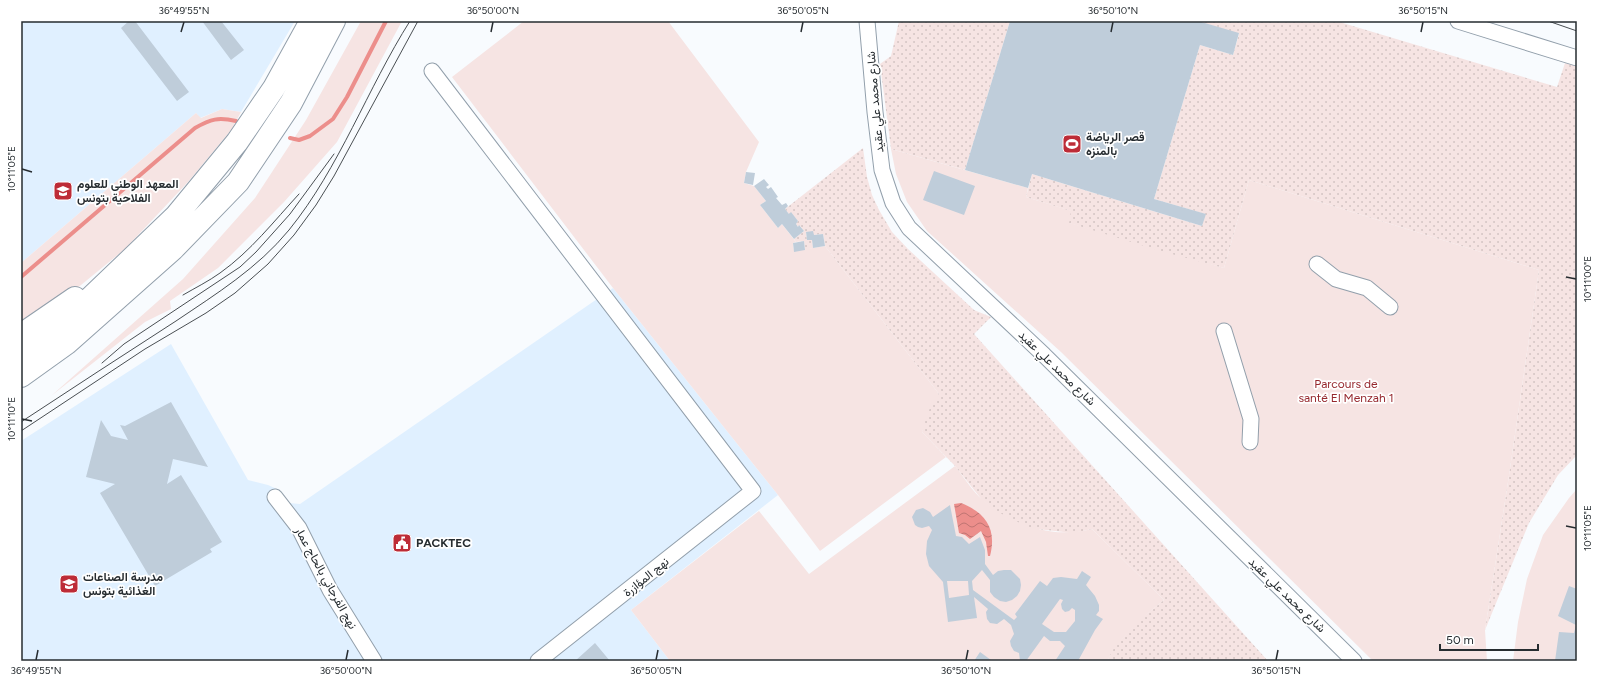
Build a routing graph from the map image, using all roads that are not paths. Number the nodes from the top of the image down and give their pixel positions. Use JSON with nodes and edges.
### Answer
{"nodes":[{"id":1,"x":303,"y":21,"type":"edge"},
{"id":2,"x":311,"y":21,"type":"edge"},
{"id":3,"x":334,"y":21,"type":"edge"},
{"id":4,"x":340,"y":21,"type":"edge"},
{"id":5,"x":867,"y":21,"type":"edge"},
{"id":6,"x":1458,"y":21,"type":"edge"},
{"id":7,"x":1577,"y":58,"type":"edge"},
{"id":8,"x":432,"y":71,"type":"dead end"},
{"id":9,"x":274,"y":88,"type":"junction"},
{"id":10,"x":291,"y":103,"type":"junction"},
{"id":11,"x":208,"y":178,"type":"junction"},
{"id":12,"x":238,"y":182,"type":"junction"},
{"id":13,"x":1317,"y":264,"type":"dead end"},
{"id":14,"x":1390,"y":307,"type":"dead end"},
{"id":15,"x":1224,"y":331,"type":"dead end"},
{"id":16,"x":21,"y":335,"type":"edge"},
{"id":17,"x":62,"y":336,"type":"junction"},
{"id":18,"x":21,"y":354,"type":"edge"},
{"id":19,"x":21,"y":376,"type":"edge"},
{"id":20,"x":21,"y":392,"type":"edge"},
{"id":21,"x":1250,"y":442,"type":"dead end"},
{"id":22,"x":275,"y":497,"type":"dead end"},
{"id":23,"x":374,"y":661,"type":"edge"},
{"id":24,"x":538,"y":661,"type":"edge"},
{"id":25,"x":1354,"y":661,"type":"edge"}],
"edges":[{"from":1,"to":9,"type":"highway"},
{"from":2,"to":9,"type":"highway"},
{"from":3,"to":10,"type":"highway"},
{"from":4,"to":10,"type":"highway"},
{"from":5,"to":25,"type":"street","name":"شارع محمد علي عقيد"},
{"from":6,"to":7,"type":"street"},
{"from":8,"to":24,"type":"street","name":"نهج المؤازرة"},
{"from":9,"to":11,"type":"highway"},
{"from":10,"to":12,"type":"highway"},
{"from":11,"to":16,"type":"highway"},
{"from":11,"to":17,"type":"highway"},
{"from":12,"to":17,"type":"highway"},
{"from":12,"to":20,"type":"highway"},
{"from":13,"to":14,"type":"street"},
{"from":15,"to":21,"type":"street"},
{"from":17,"to":18,"type":"highway"},
{"from":17,"to":19,"type":"highway"},
{"from":22,"to":23,"type":"street","name":"نهج الفرجاني بالحاج عمار"}]}
